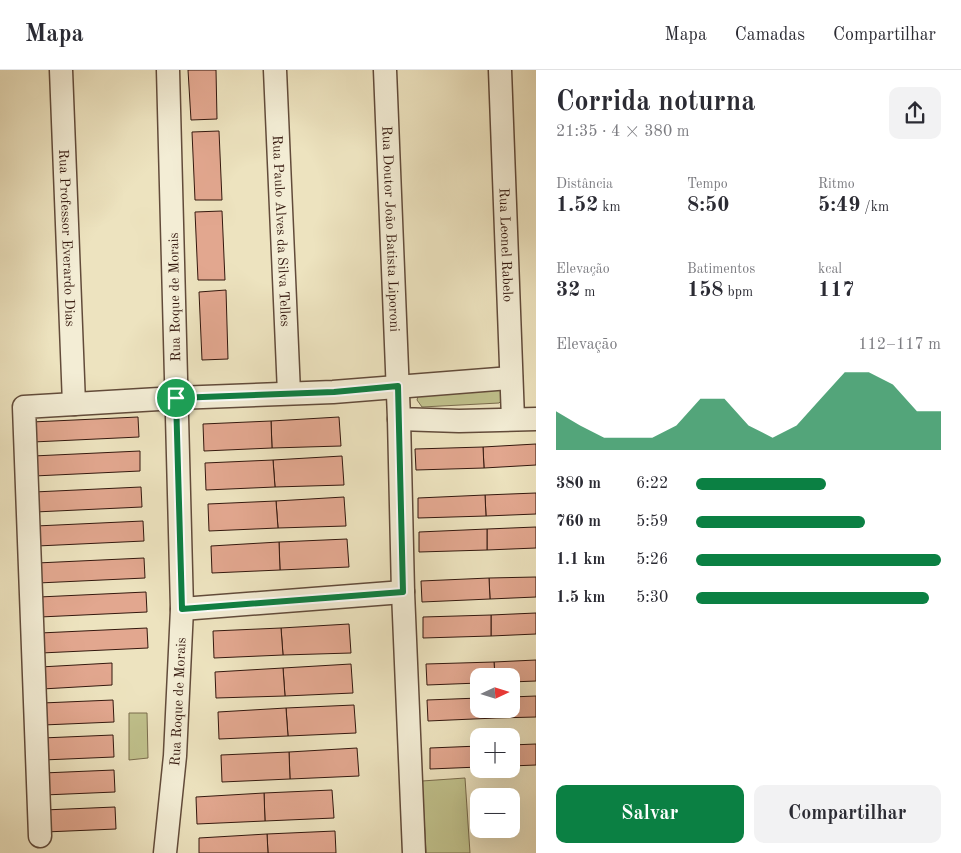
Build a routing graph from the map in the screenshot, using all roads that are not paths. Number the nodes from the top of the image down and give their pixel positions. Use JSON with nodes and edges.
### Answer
{"nodes":[{"id":1,"x":61,"y":70,"type":"edge"},
{"id":2,"x":168,"y":70,"type":"edge"},
{"id":3,"x":275,"y":70,"type":"edge"},
{"id":4,"x":385,"y":70,"type":"edge"},
{"id":5,"x":500,"y":70,"type":"edge"},
{"id":6,"x":510,"y":378,"type":"junction"},
{"id":7,"x":398,"y":386,"type":"junction"},
{"id":8,"x":289,"y":393,"type":"junction"},
{"id":9,"x":176,"y":398,"type":"junction"},
{"id":10,"x":74,"y":404,"type":"junction"},
{"id":11,"x":399,"y":419,"type":"junction"},
{"id":12,"x":513,"y":419,"type":"junction"},
{"id":13,"x":536,"y":419,"type":"edge"},
{"id":14,"x":403,"y":592,"type":"junction"},
{"id":15,"x":182,"y":609,"type":"junction"},
{"id":16,"x":40,"y":836,"type":"dead end"},
{"id":17,"x":165,"y":853,"type":"edge"},
{"id":18,"x":414,"y":853,"type":"edge"}],
"edges":[{"from":1,"to":10,"type":"street","name":"Rua Professor Everardo Dias"},
{"from":2,"to":9,"type":"street","name":"Rua Roque de Morais"},
{"from":3,"to":8,"type":"street","name":"Rua Paulo Alves da Silva Telles"},
{"from":4,"to":7,"type":"street","name":"Rua Doutor João Batista Liporoni"},
{"from":5,"to":6,"type":"street","name":"Rua Leonel Rabelo"},
{"from":6,"to":7,"type":"street"},
{"from":6,"to":12,"type":"street","name":"Rua Leonel Rabelo"},
{"from":7,"to":8,"type":"street"},
{"from":7,"to":11,"type":"street","name":"Rua Doutor João Batista Liporoni"},
{"from":8,"to":9,"type":"street"},
{"from":9,"to":10,"type":"street"},
{"from":9,"to":15,"type":"street","name":"Rua Roque de Morais"},
{"from":10,"to":16,"type":"street"},
{"from":11,"to":12,"type":"street"},
{"from":11,"to":14,"type":"street","name":"Rua Doutor João Batista Liporoni"},
{"from":12,"to":13,"type":"street"},
{"from":14,"to":15,"type":"street"},
{"from":14,"to":18,"type":"street","name":"Rua Doutor João Batista Liporoni"},
{"from":15,"to":17,"type":"street","name":"Rua Roque de Morais"}]}
